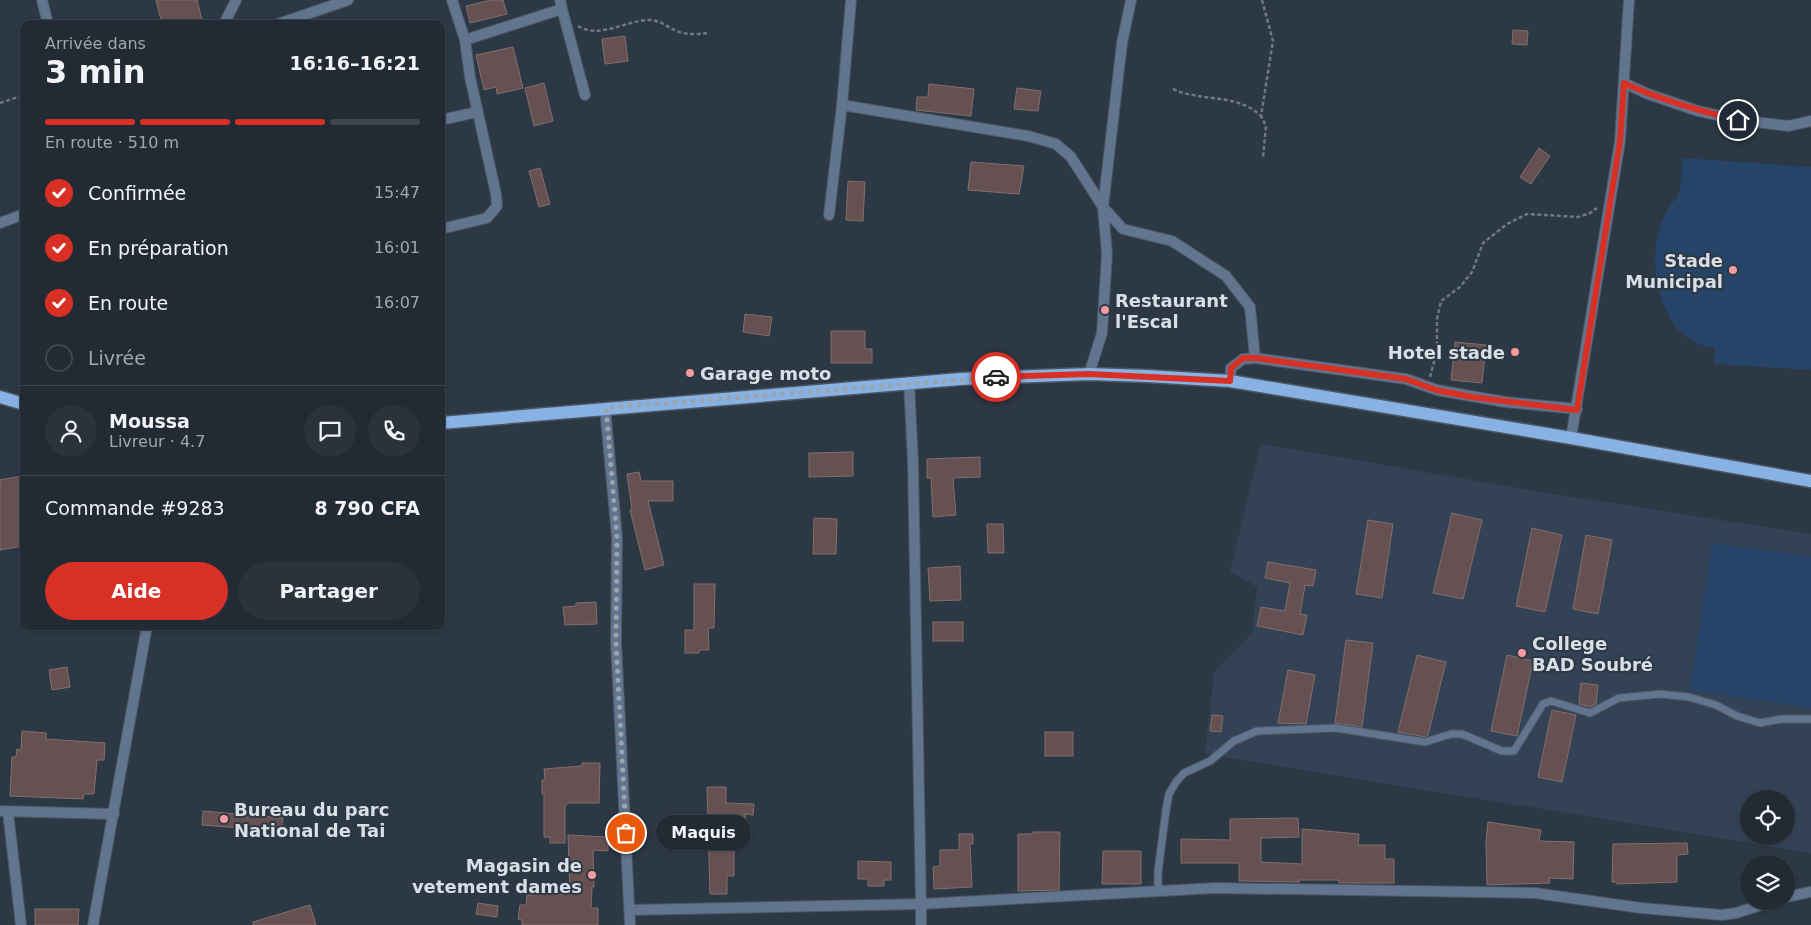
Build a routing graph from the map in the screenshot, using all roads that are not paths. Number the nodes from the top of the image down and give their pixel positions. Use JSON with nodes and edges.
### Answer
{"nodes":[{"id":1,"x":42,"y":0,"type":"edge"},
{"id":2,"x":236,"y":0,"type":"edge"},
{"id":3,"x":348,"y":0,"type":"edge"},
{"id":4,"x":452,"y":0,"type":"edge"},
{"id":5,"x":851,"y":0,"type":"edge"},
{"id":6,"x":1131,"y":0,"type":"edge"},
{"id":7,"x":1630,"y":0,"type":"edge"},
{"id":8,"x":561,"y":4,"type":"edge"},
{"id":9,"x":47,"y":20,"type":"edge"},
{"id":10,"x":226,"y":20,"type":"edge"},
{"id":11,"x":290,"y":20,"type":"edge"},
{"id":12,"x":465,"y":40,"type":"junction"},
{"id":13,"x":1624,"y":83,"type":"junction"},
{"id":14,"x":585,"y":94,"type":"dead end"},
{"id":15,"x":842,"y":105,"type":"junction"},
{"id":16,"x":477,"y":112,"type":"junction"},
{"id":17,"x":445,"y":119,"type":"edge"},
{"id":18,"x":1811,"y":121,"type":"edge"},
{"id":19,"x":1103,"y":206,"type":"junction"},
{"id":20,"x":829,"y":215,"type":"dead end"},
{"id":21,"x":20,"y":216,"type":"edge"},
{"id":22,"x":0,"y":223,"type":"edge"},
{"id":23,"x":445,"y":228,"type":"edge"},
{"id":24,"x":1256,"y":358,"type":"junction"},
{"id":25,"x":1089,"y":374,"type":"junction"},
{"id":26,"x":1230,"y":381,"type":"junction"},
{"id":27,"x":909,"y":382,"type":"junction"},
{"id":28,"x":0,"y":397,"type":"edge"},
{"id":29,"x":20,"y":403,"type":"edge"},
{"id":30,"x":606,"y":408,"type":"junction"},
{"id":31,"x":1577,"y":410,"type":"junction"},
{"id":32,"x":445,"y":423,"type":"edge"},
{"id":33,"x":1571,"y":438,"type":"junction"},
{"id":34,"x":1811,"y":481,"type":"edge"},
{"id":35,"x":146,"y":630,"type":"edge"},
{"id":36,"x":1811,"y":719,"type":"edge"},
{"id":37,"x":4,"y":812,"type":"edge"},
{"id":38,"x":114,"y":814,"type":"junction"},
{"id":39,"x":1158,"y":891,"type":"junction"},
{"id":40,"x":1811,"y":892,"type":"edge"},
{"id":41,"x":1795,"y":895,"type":"edge"},
{"id":42,"x":920,"y":904,"type":"junction"},
{"id":43,"x":630,"y":910,"type":"junction"},
{"id":44,"x":1746,"y":910,"type":"edge"},
{"id":45,"x":21,"y":925,"type":"edge"},
{"id":46,"x":93,"y":925,"type":"edge"},
{"id":47,"x":630,"y":925,"type":"edge"},
{"id":48,"x":921,"y":925,"type":"edge"}],
"edges":[{"from":1,"to":9,"type":"street"},
{"from":2,"to":10,"type":"street"},
{"from":3,"to":11,"type":"street"},
{"from":4,"to":12,"type":"street"},
{"from":5,"to":15,"type":"street"},
{"from":6,"to":19,"type":"street"},
{"from":7,"to":13,"type":"street"},
{"from":8,"to":12,"type":"street"},
{"from":8,"to":14,"type":"street"},
{"from":12,"to":16,"type":"street"},
{"from":13,"to":18,"type":"street"},
{"from":13,"to":31,"type":"street"},
{"from":15,"to":19,"type":"street"},
{"from":15,"to":20,"type":"street"},
{"from":16,"to":17,"type":"street"},
{"from":16,"to":23,"type":"street"},
{"from":19,"to":24,"type":"street"},
{"from":19,"to":25,"type":"street"},
{"from":21,"to":22,"type":"street"},
{"from":24,"to":26,"type":"street"},
{"from":24,"to":31,"type":"street"},
{"from":25,"to":26,"type":"main road"},
{"from":25,"to":27,"type":"main road"},
{"from":26,"to":33,"type":"main road"},
{"from":27,"to":30,"type":"main road"},
{"from":27,"to":42,"type":"street"},
{"from":28,"to":29,"type":"main road"},
{"from":30,"to":32,"type":"main road"},
{"from":30,"to":43,"type":"street"},
{"from":31,"to":33,"type":"street"},
{"from":33,"to":34,"type":"main road"},
{"from":35,"to":38,"type":"street"},
{"from":36,"to":39,"type":"lane"},
{"from":37,"to":38,"type":"street"},
{"from":37,"to":45,"type":"street"},
{"from":38,"to":46,"type":"street"},
{"from":39,"to":42,"type":"street"},
{"from":39,"to":44,"type":"street"},
{"from":40,"to":41,"type":"street"},
{"from":42,"to":43,"type":"street"},
{"from":42,"to":48,"type":"street"},
{"from":43,"to":47,"type":"street"}]}
